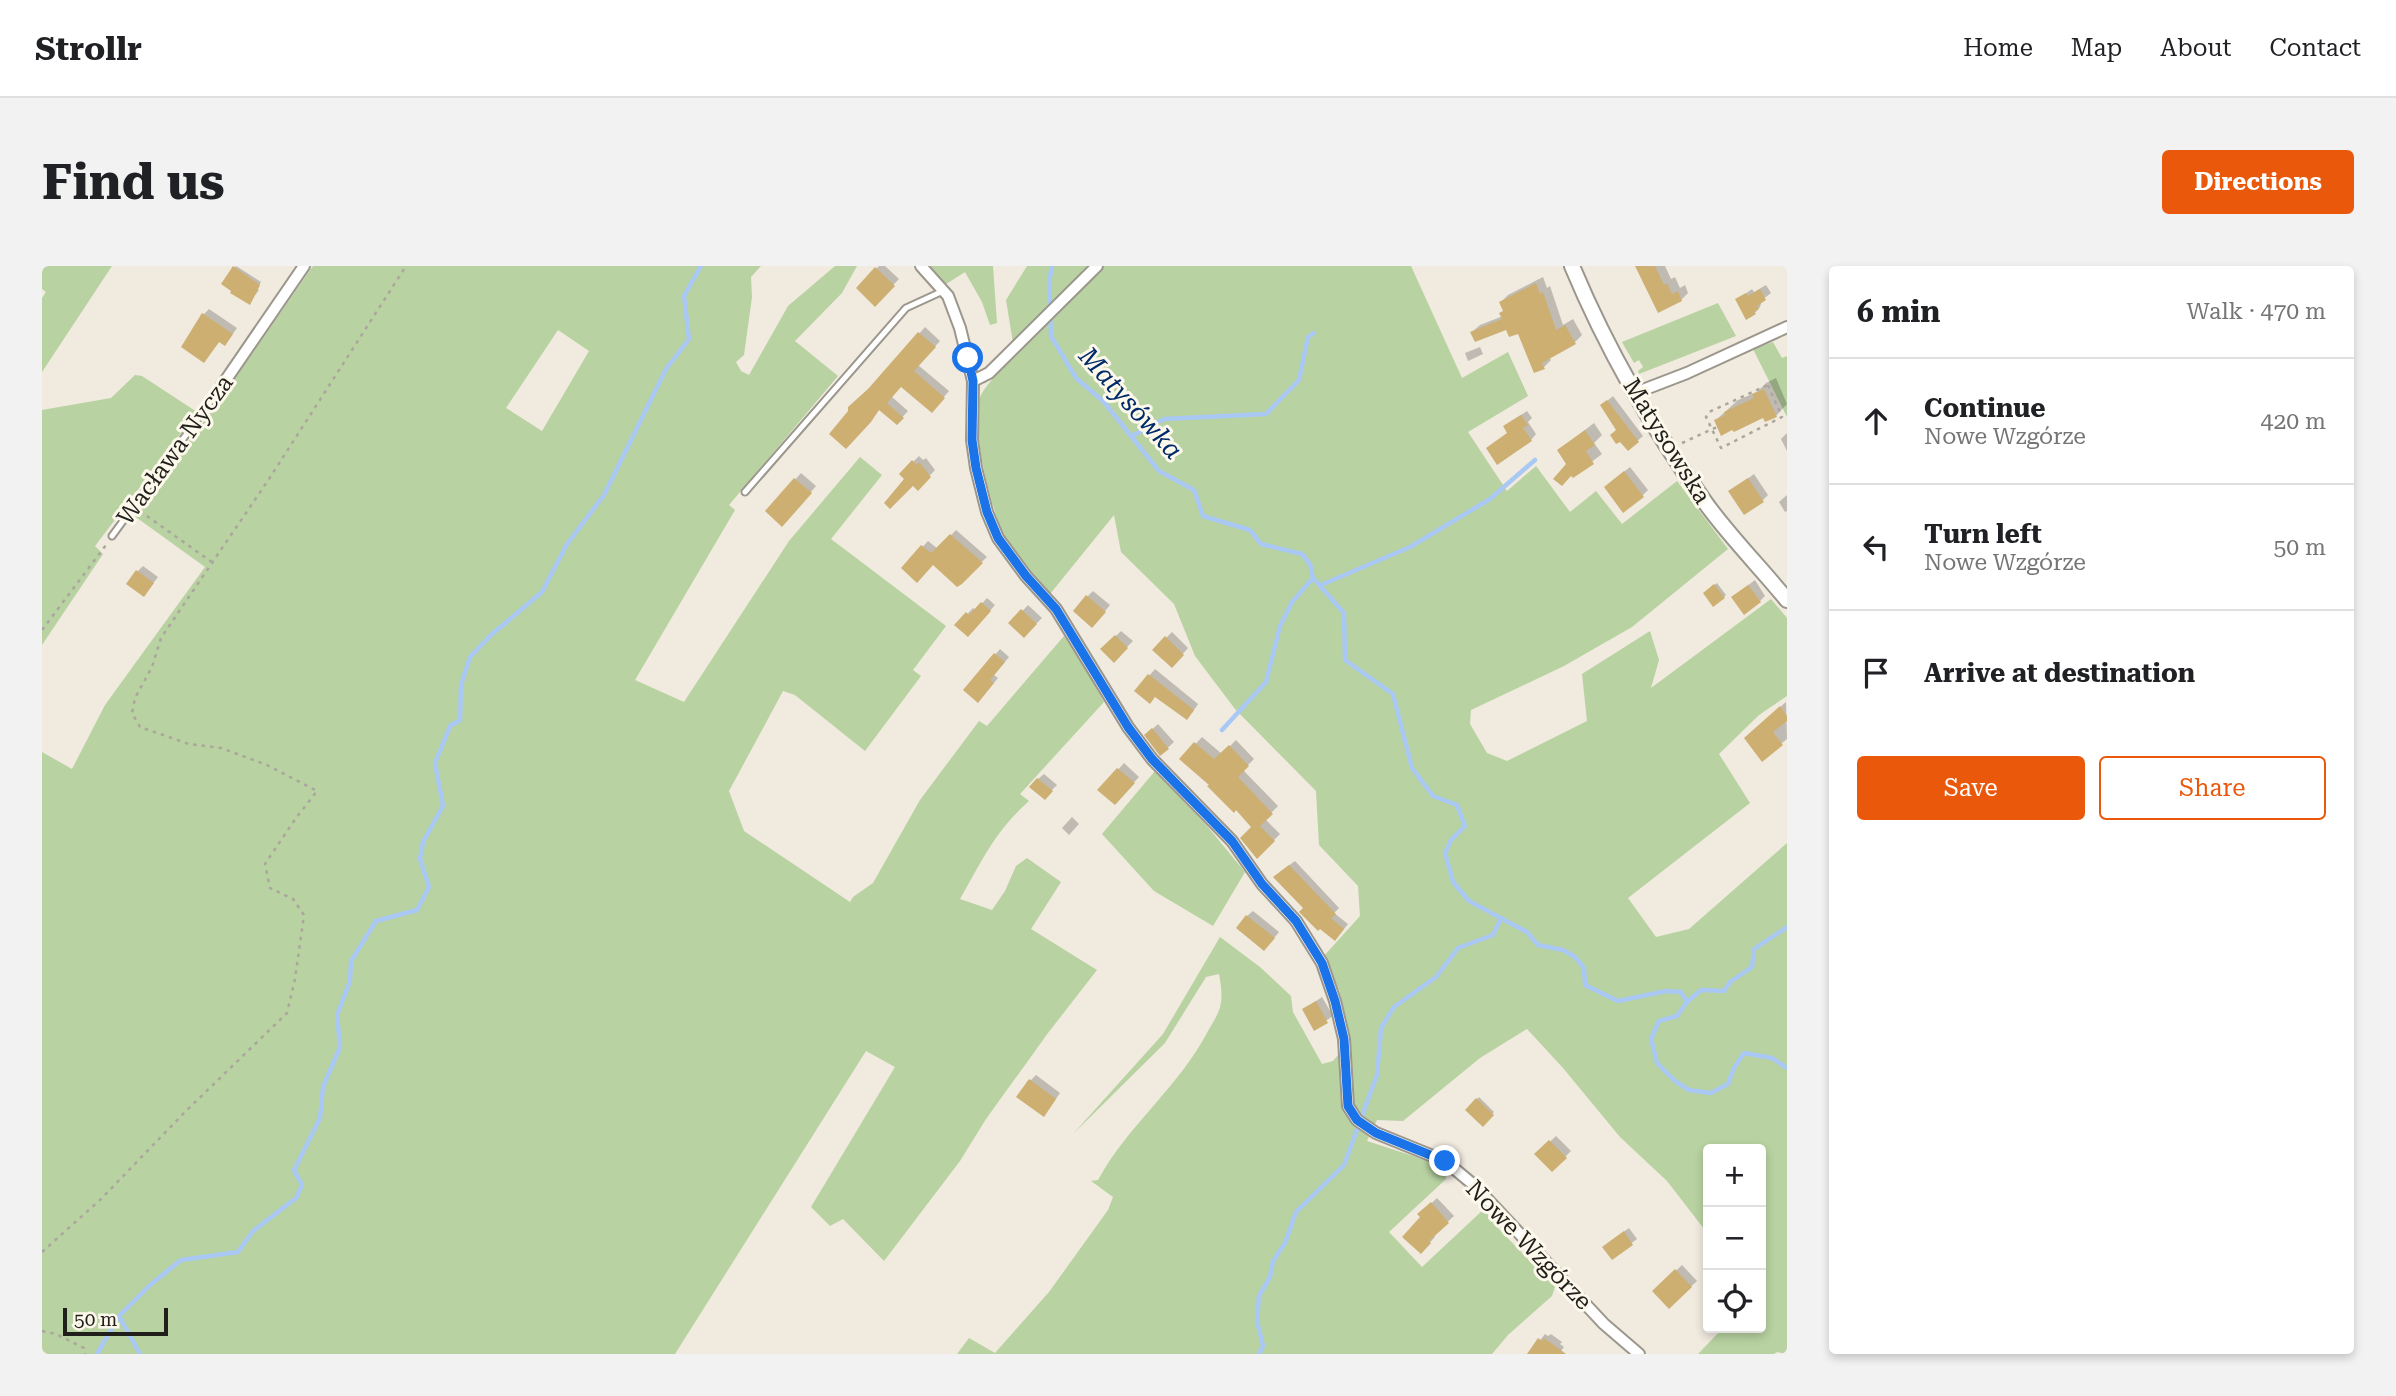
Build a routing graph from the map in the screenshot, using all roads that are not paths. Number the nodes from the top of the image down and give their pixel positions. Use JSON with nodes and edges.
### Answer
{"nodes":[{"id":1,"x":304,"y":266,"type":"edge"},
{"id":2,"x":921,"y":266,"type":"edge"},
{"id":3,"x":1097,"y":266,"type":"edge"},
{"id":4,"x":1572,"y":266,"type":"edge"},
{"id":5,"x":943,"y":291,"type":"junction"},
{"id":6,"x":1787,"y":327,"type":"edge"},
{"id":7,"x":973,"y":381,"type":"junction"},
{"id":8,"x":221,"y":387,"type":"joint"},
{"id":9,"x":1635,"y":393,"type":"junction"},
{"id":10,"x":745,"y":492,"type":"dead end"},
{"id":11,"x":112,"y":536,"type":"road end"},
{"id":12,"x":1787,"y":600,"type":"edge"},
{"id":13,"x":1639,"y":1354,"type":"edge"}],
"edges":[{"from":1,"to":8,"type":"street","name":"Wacława Nycza"},
{"from":2,"to":5,"type":"street","name":"Nowe Wzgórze"},
{"from":3,"to":7,"type":"street"},
{"from":4,"to":9,"type":"street","name":"Matysowska"},
{"from":5,"to":7,"type":"street","name":"Nowe Wzgórze"},
{"from":5,"to":10,"type":"lane"},
{"from":6,"to":9,"type":"street"},
{"from":7,"to":13,"type":"street","name":"Nowe Wzgórze"},
{"from":8,"to":11,"type":"lane","name":"Wacława Nycza"},
{"from":9,"to":12,"type":"street","name":"Matysowska"}]}
